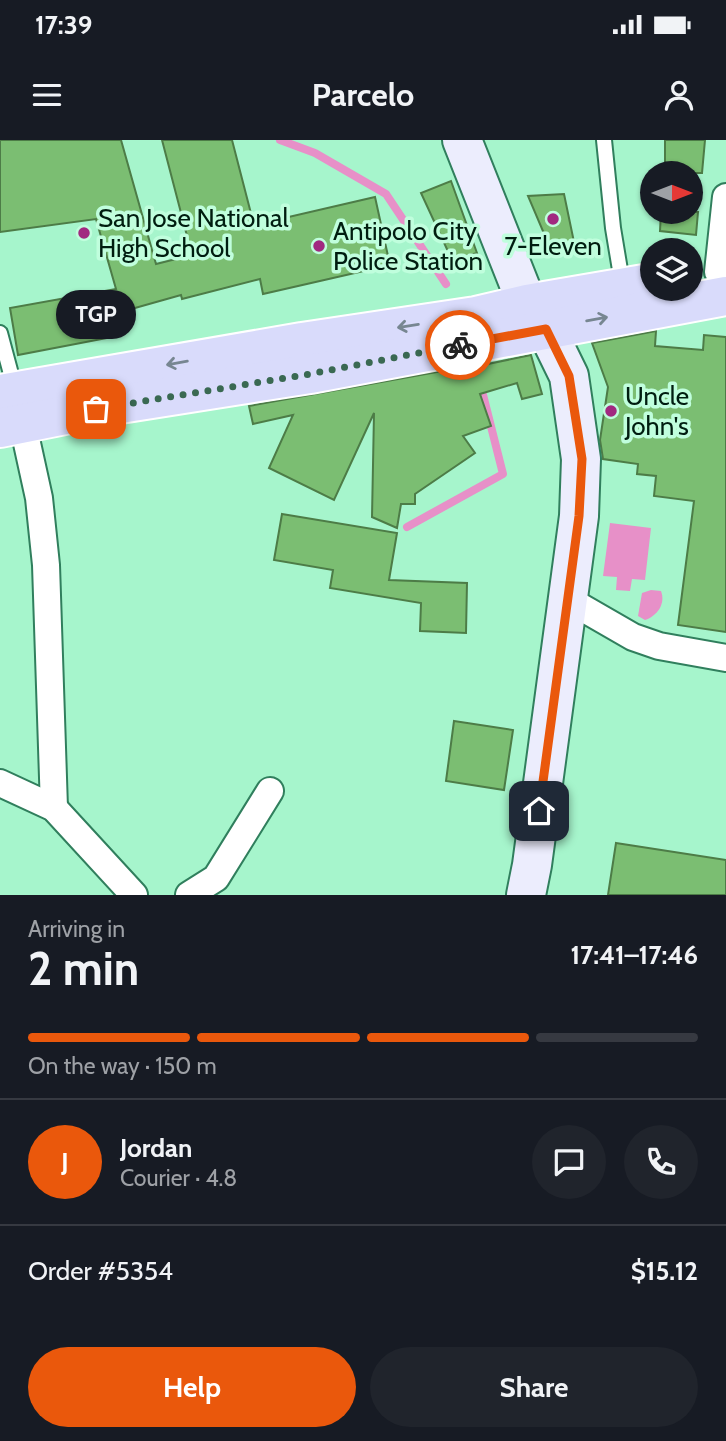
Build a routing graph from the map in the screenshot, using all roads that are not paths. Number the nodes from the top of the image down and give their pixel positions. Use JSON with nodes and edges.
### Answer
{"nodes":[{"id":1,"x":462,"y":140,"type":"edge"},
{"id":2,"x":604,"y":140,"type":"edge"},
{"id":3,"x":726,"y":197,"type":"edge"},
{"id":4,"x":715,"y":279,"type":"edge"},
{"id":5,"x":638,"y":285,"type":"edge"},
{"id":6,"x":536,"y":316,"type":"junction"},
{"id":7,"x":0,"y":333,"type":"edge"},
{"id":8,"x":10,"y":409,"type":"edge"},
{"id":9,"x":567,"y":599,"type":"junction"},
{"id":10,"x":726,"y":658,"type":"edge"},
{"id":11,"x":0,"y":783,"type":"edge"},
{"id":12,"x":270,"y":791,"type":"dead end"},
{"id":13,"x":54,"y":808,"type":"junction"},
{"id":14,"x":134,"y":895,"type":"edge"},
{"id":15,"x":189,"y":895,"type":"edge"},
{"id":16,"x":526,"y":895,"type":"edge"}],
"edges":[{"from":1,"to":6,"type":"street"},
{"from":2,"to":5,"type":"lane"},
{"from":3,"to":4,"type":"street"},
{"from":6,"to":4,"type":"main road","one_way":true},
{"from":5,"to":6,"type":"main road"},
{"from":6,"to":8,"type":"main road"},
{"from":6,"to":9,"type":"street"},
{"from":7,"to":8,"type":"lane"},
{"from":8,"to":13,"type":"street"},
{"from":9,"to":10,"type":"street"},
{"from":9,"to":16,"type":"street"},
{"from":11,"to":13,"type":"street"},
{"from":12,"to":15,"type":"street"},
{"from":13,"to":14,"type":"street"}]}
